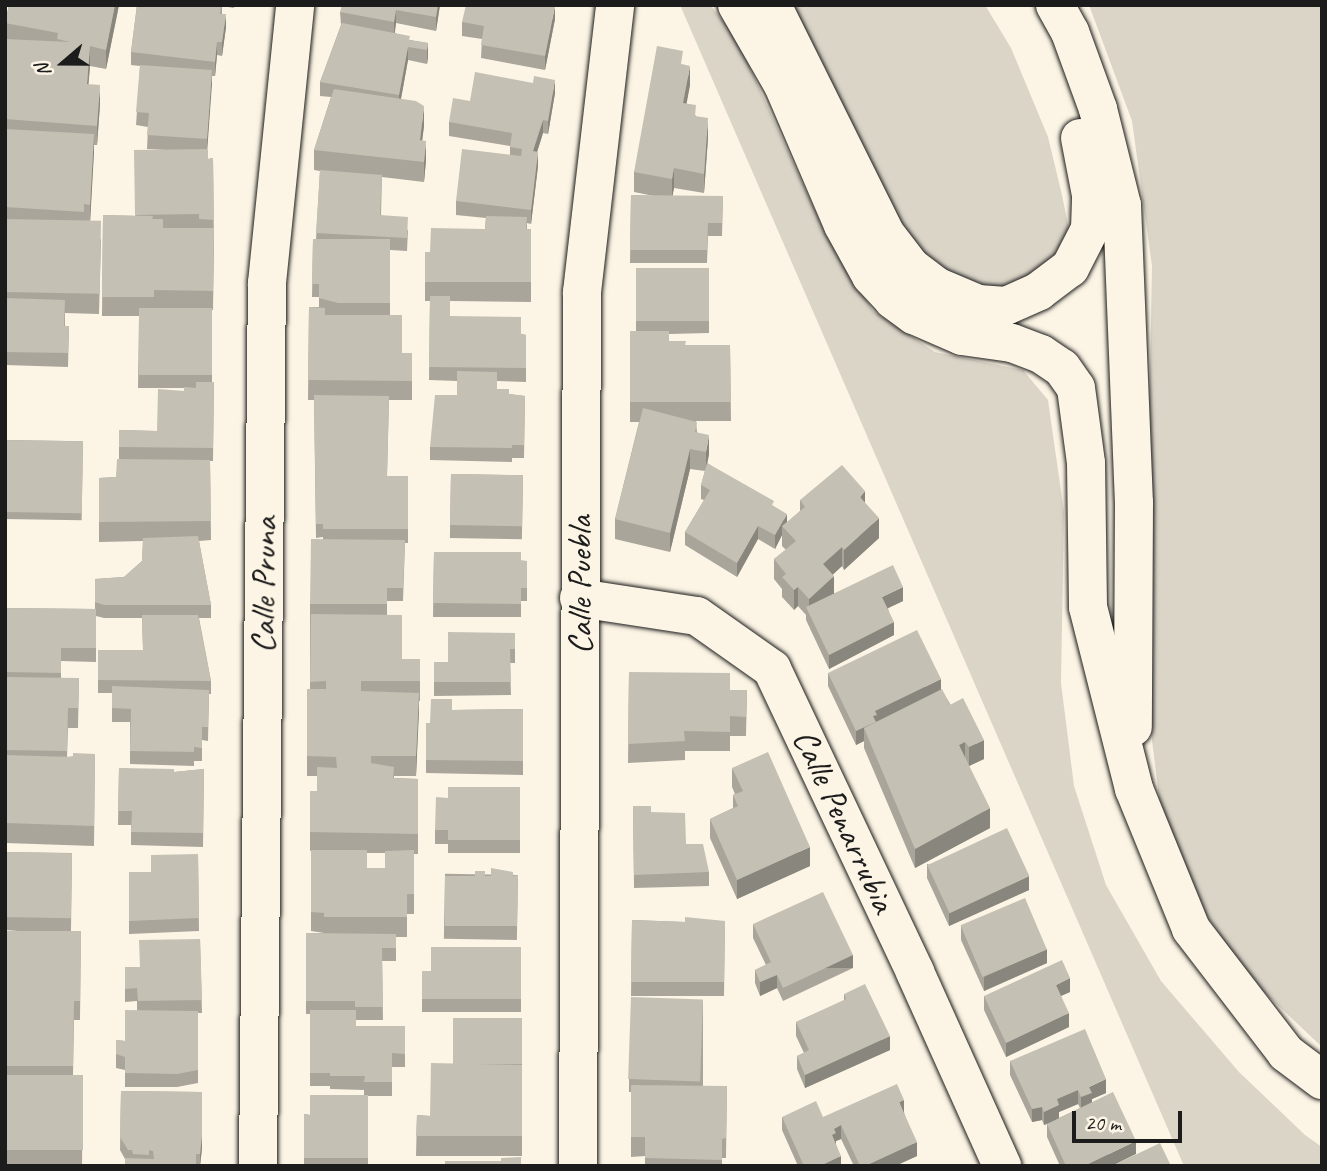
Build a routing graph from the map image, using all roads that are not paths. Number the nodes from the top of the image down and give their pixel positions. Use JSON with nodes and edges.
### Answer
{"nodes":[{"id":1,"x":295,"y":5,"type":"edge"},
{"id":2,"x":615,"y":5,"type":"edge"},
{"id":3,"x":737,"y":5,"type":"edge"},
{"id":4,"x":772,"y":5,"type":"edge"},
{"id":5,"x":1031,"y":5,"type":"edge"},
{"id":6,"x":1055,"y":5,"type":"edge"},
{"id":7,"x":579,"y":598,"type":"junction"},
{"id":8,"x":1134,"y":789,"type":"junction"},
{"id":9,"x":1322,"y":1080,"type":"edge"},
{"id":10,"x":258,"y":1166,"type":"edge"},
{"id":11,"x":578,"y":1166,"type":"edge"},
{"id":12,"x":1002,"y":1166,"type":"edge"}],
"edges":[{"from":1,"to":10,"type":"main road","name":"Calle Pruna"},
{"from":2,"to":7,"type":"main road","name":"Calle Puebla"},
{"from":3,"to":8,"type":"main road"},
{"from":4,"to":5,"type":"main road"},
{"from":6,"to":8,"type":"main road"},
{"from":7,"to":11,"type":"main road","name":"Calle Puebla"},
{"from":7,"to":12,"type":"main road","name":"Calle Penarrubia"},
{"from":8,"to":9,"type":"main road"}]}
